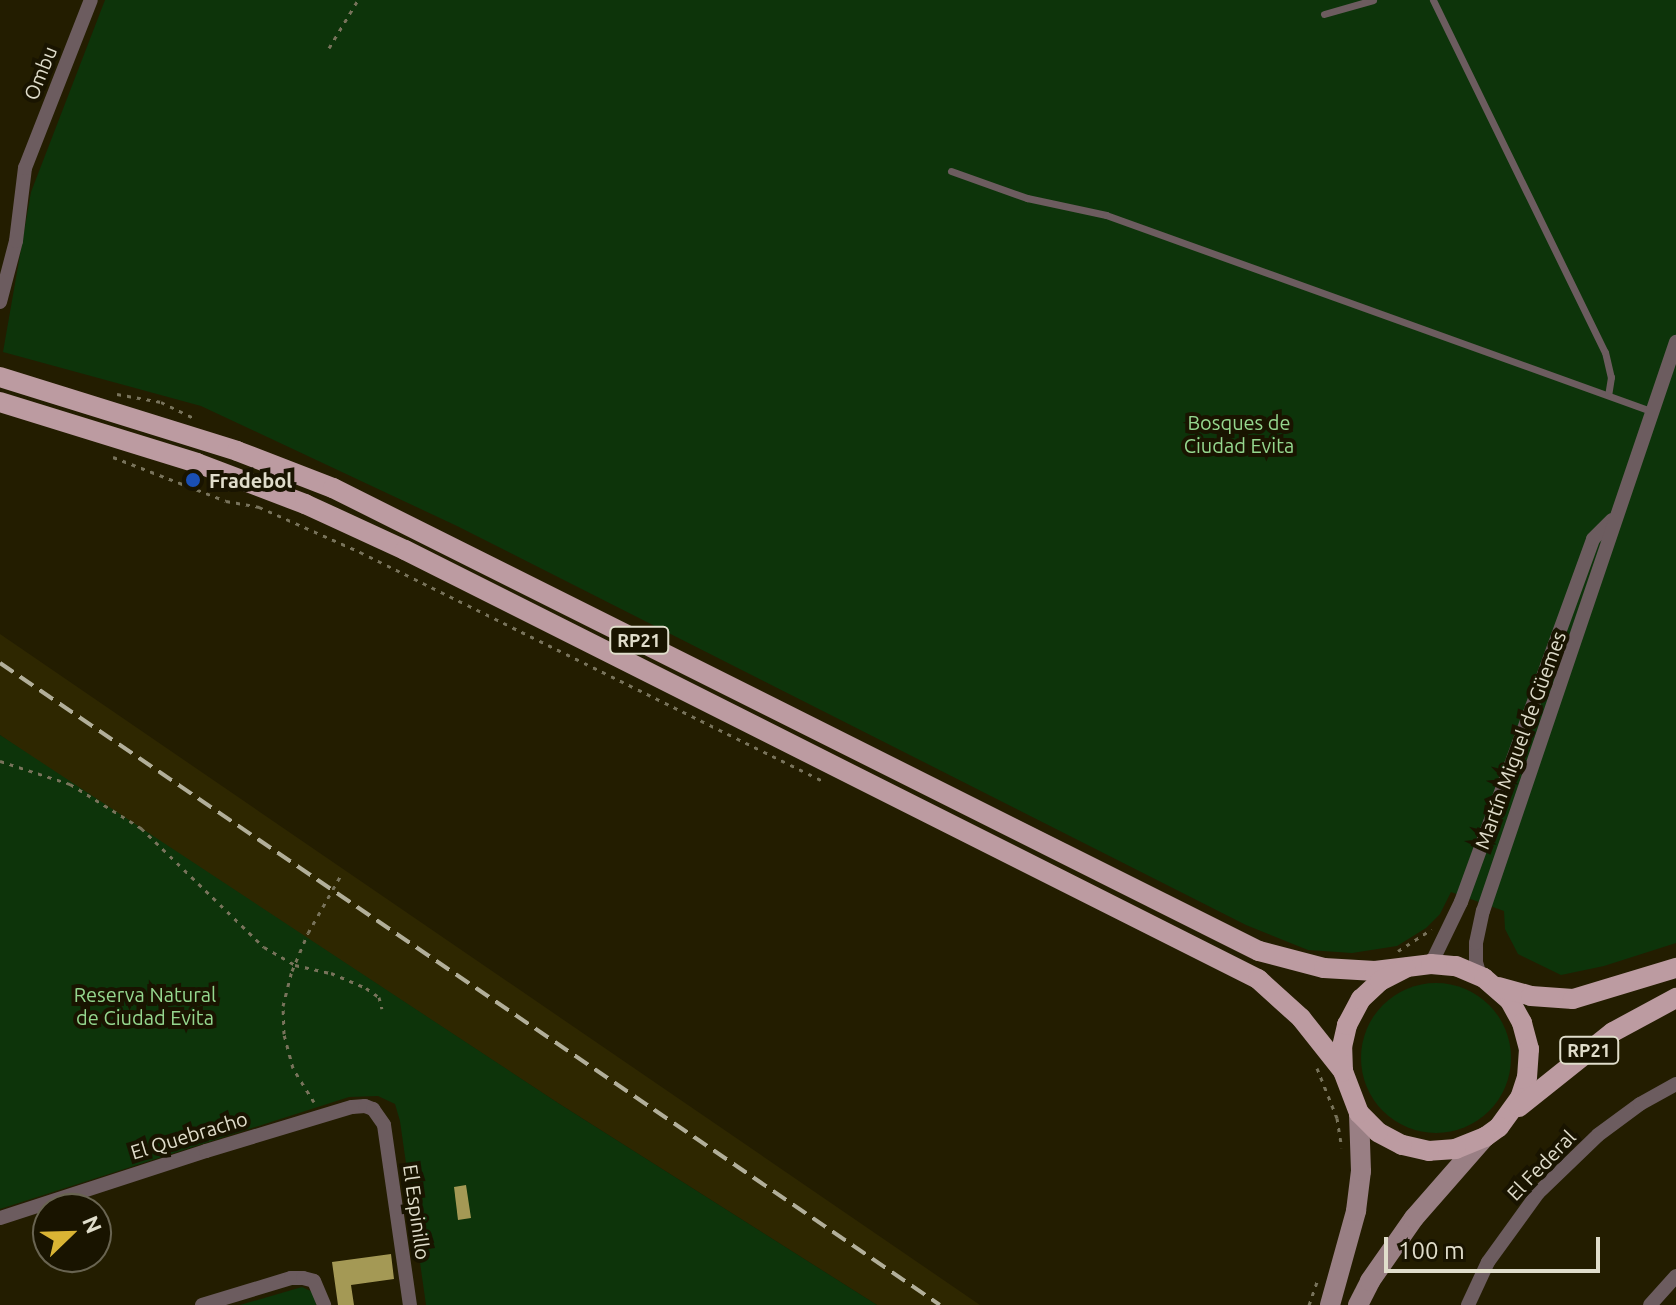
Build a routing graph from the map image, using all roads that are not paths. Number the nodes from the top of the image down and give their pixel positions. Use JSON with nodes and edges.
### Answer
{"nodes":[{"id":1,"x":91,"y":0,"type":"edge"},
{"id":2,"x":1373,"y":0,"type":"edge"},
{"id":3,"x":1433,"y":0,"type":"edge"},
{"id":4,"x":1324,"y":14,"type":"dead end"},
{"id":5,"x":951,"y":171,"type":"dead end"},
{"id":6,"x":0,"y":302,"type":"edge"},
{"id":7,"x":1676,"y":342,"type":"edge"},
{"id":8,"x":0,"y":377,"type":"edge"},
{"id":9,"x":1608,"y":395,"type":"junction"},
{"id":10,"x":0,"y":402,"type":"edge"},
{"id":11,"x":1651,"y":411,"type":"junction"},
{"id":12,"x":1613,"y":520,"type":"junction"},
{"id":13,"x":1431,"y":964,"type":"junction"},
{"id":14,"x":1406,"y":968,"type":"junction"},
{"id":15,"x":1676,"y":968,"type":"edge"},
{"id":16,"x":1489,"y":982,"type":"junction"},
{"id":17,"x":1676,"y":998,"type":"edge"},
{"id":18,"x":1343,"y":1071,"type":"junction"},
{"id":19,"x":1676,"y":1084,"type":"edge"},
{"id":20,"x":1359,"y":1113,"type":"junction"},
{"id":21,"x":1510,"y":1115,"type":"junction"},
{"id":22,"x":384,"y":1125,"type":"joint"},
{"id":23,"x":1485,"y":1137,"type":"junction"},
{"id":24,"x":0,"y":1218,"type":"edge"},
{"id":25,"x":1676,"y":1276,"type":"edge"},
{"id":26,"x":202,"y":1305,"type":"edge"},
{"id":27,"x":324,"y":1305,"type":"edge"},
{"id":28,"x":410,"y":1305,"type":"edge"},
{"id":29,"x":1330,"y":1305,"type":"edge"},
{"id":30,"x":1358,"y":1305,"type":"edge"},
{"id":31,"x":1468,"y":1305,"type":"edge"},
{"id":32,"x":1650,"y":1305,"type":"edge"}],
"edges":[{"from":1,"to":6,"type":"street","name":"Ombu"},
{"from":2,"to":4,"type":"lane"},
{"from":3,"to":9,"type":"lane"},
{"from":5,"to":9,"type":"lane"},
{"from":7,"to":11,"type":"street","name":"Martín Miguel de Güemes"},
{"from":8,"to":14,"type":"main road","number":"RP21"},
{"from":9,"to":11,"type":"lane"},
{"from":10,"to":18,"type":"main road","number":"RP21"},
{"from":11,"to":12,"type":"street","name":"Martín Miguel de Güemes"},
{"from":12,"to":13,"type":"street","name":"Martín Miguel de Güemes"},
{"from":12,"to":16,"type":"street","name":"Martín Miguel de Güemes"},
{"from":13,"to":14,"type":"main road","number":"RP21"},
{"from":13,"to":16,"type":"main road","number":"RP21"},
{"from":14,"to":18,"type":"main road","number":"RP21"},
{"from":15,"to":16,"type":"main road","number":"RP21"},
{"from":16,"to":21,"type":"main road","number":"RP21"},
{"from":17,"to":21,"type":"main road","number":"RP21"},
{"from":18,"to":20,"type":"main road","number":"RP21"},
{"from":19,"to":31,"type":"street","name":"El Federal"},
{"from":20,"to":23,"type":"main road","number":"RP21"},
{"from":20,"to":29,"type":"main road"},
{"from":21,"to":23,"type":"main road","number":"RP21"},
{"from":22,"to":24,"type":"street","name":"El Quebracho"},
{"from":22,"to":28,"type":"street","name":"El Espinillo"},
{"from":23,"to":30,"type":"main road"},
{"from":25,"to":32,"type":"street"},
{"from":26,"to":27,"type":"street"}]}
